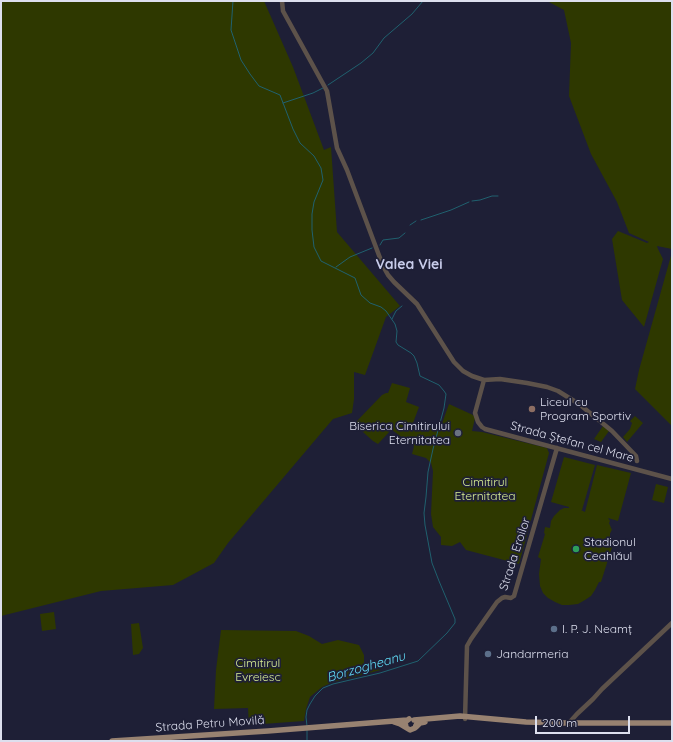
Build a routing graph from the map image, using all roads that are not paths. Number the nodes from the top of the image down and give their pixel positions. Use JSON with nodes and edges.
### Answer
{"nodes":[{"id":1,"x":282,"y":1,"type":"edge"},
{"id":2,"x":484,"y":380,"type":"junction"},
{"id":3,"x":557,"y":448,"type":"junction"},
{"id":4,"x":637,"y":461,"type":"dead end"},
{"id":5,"x":672,"y":479,"type":"edge"},
{"id":6,"x":672,"y":623,"type":"edge"},
{"id":7,"x":465,"y":718,"type":"junction"},
{"id":8,"x":407,"y":720,"type":"junction"},
{"id":9,"x":414,"y":720,"type":"junction"},
{"id":10,"x":394,"y":722,"type":"junction"},
{"id":11,"x":568,"y":724,"type":"junction"},
{"id":12,"x":672,"y":724,"type":"edge"},
{"id":13,"x":416,"y":727,"type":"junction"},
{"id":14,"x":406,"y":728,"type":"junction"},
{"id":15,"x":112,"y":741,"type":"edge"}],
"edges":[{"from":1,"to":2,"type":"street"},
{"from":2,"to":3,"type":"street","name":"Strada Ștefan cel Mare"},
{"from":2,"to":4,"type":"street"},
{"from":3,"to":5,"type":"street","name":"Strada Ștefan cel Mare"},
{"from":3,"to":7,"type":"street","name":"Strada Eroilor"},
{"from":6,"to":11,"type":"street"},
{"from":7,"to":9,"type":"main road"},
{"from":7,"to":11,"type":"main road"},
{"from":7,"to":13,"type":"main road"},
{"from":8,"to":9,"type":"main road"},
{"from":8,"to":10,"type":"main road","name":"Strada Petru Movilă"},
{"from":8,"to":14,"type":"main road"},
{"from":9,"to":13,"type":"main road"},
{"from":10,"to":14,"type":"main road"},
{"from":10,"to":15,"type":"main road","name":"Strada Petru Movilă"},
{"from":11,"to":12,"type":"main road"},
{"from":13,"to":14,"type":"main road"}]}
